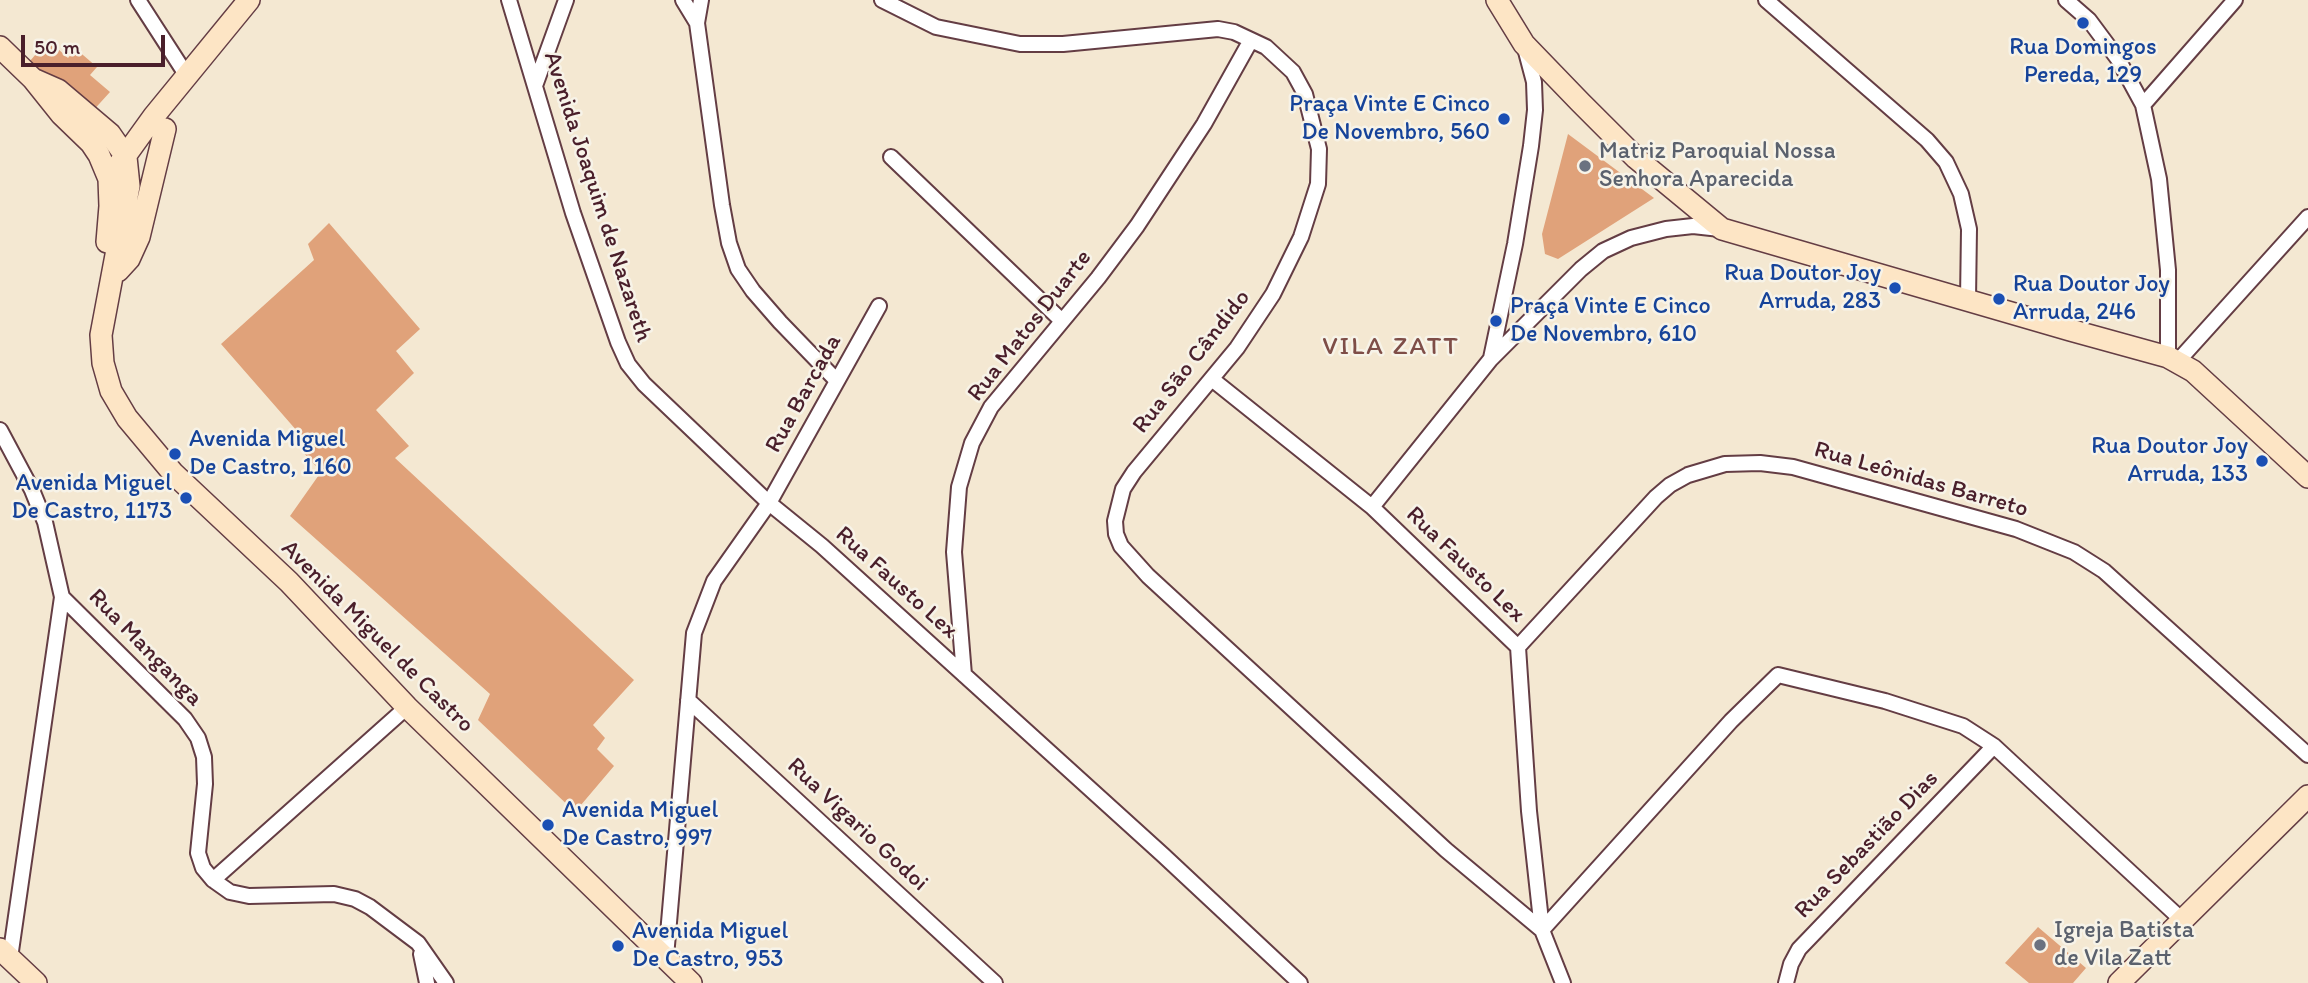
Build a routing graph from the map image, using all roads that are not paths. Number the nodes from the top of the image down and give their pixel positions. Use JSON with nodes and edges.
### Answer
{"nodes":[{"id":1,"x":138,"y":0,"type":"edge"},
{"id":2,"x":248,"y":0,"type":"edge"},
{"id":3,"x":509,"y":0,"type":"edge"},
{"id":4,"x":566,"y":0,"type":"edge"},
{"id":5,"x":683,"y":0,"type":"edge"},
{"id":6,"x":701,"y":0,"type":"edge"},
{"id":7,"x":882,"y":0,"type":"edge"},
{"id":8,"x":1497,"y":0,"type":"edge"},
{"id":9,"x":1766,"y":0,"type":"edge"},
{"id":10,"x":2066,"y":0,"type":"edge"},
{"id":11,"x":2235,"y":0,"type":"edge"},
{"id":12,"x":697,"y":23,"type":"junction"},
{"id":13,"x":1251,"y":40,"type":"junction"},
{"id":14,"x":1524,"y":44,"type":"junction"},
{"id":15,"x":0,"y":47,"type":"edge"},
{"id":16,"x":187,"y":76,"type":"junction"},
{"id":17,"x":33,"y":79,"type":"junction"},
{"id":18,"x":536,"y":83,"type":"junction"},
{"id":19,"x":2143,"y":105,"type":"junction"},
{"id":20,"x":165,"y":129,"type":"junction"},
{"id":21,"x":126,"y":157,"type":"junction"},
{"id":22,"x":891,"y":157,"type":"dead end"},
{"id":23,"x":108,"y":179,"type":"junction"},
{"id":24,"x":129,"y":186,"type":"junction"},
{"id":25,"x":110,"y":206,"type":"junction"},
{"id":26,"x":2308,"y":217,"type":"edge"},
{"id":27,"x":1722,"y":229,"type":"junction"},
{"id":28,"x":110,"y":284,"type":"junction"},
{"id":29,"x":1968,"y":299,"type":"junction"},
{"id":30,"x":879,"y":306,"type":"dead end"},
{"id":31,"x":1062,"y":321,"type":"junction"},
{"id":32,"x":2173,"y":359,"type":"junction"},
{"id":33,"x":1490,"y":360,"type":"junction"},
{"id":34,"x":1213,"y":380,"type":"junction"},
{"id":35,"x":837,"y":381,"type":"junction"},
{"id":36,"x":0,"y":430,"type":"edge"},
{"id":37,"x":2308,"y":477,"type":"edge"},
{"id":38,"x":769,"y":503,"type":"junction"},
{"id":39,"x":1372,"y":507,"type":"junction"},
{"id":40,"x":62,"y":597,"type":"junction"},
{"id":41,"x":1518,"y":647,"type":"junction"},
{"id":42,"x":964,"y":676,"type":"junction"},
{"id":43,"x":688,"y":700,"type":"junction"},
{"id":44,"x":407,"y":707,"type":"junction"},
{"id":45,"x":1994,"y":746,"type":"junction"},
{"id":46,"x":2308,"y":755,"type":"edge"},
{"id":47,"x":2308,"y":796,"type":"edge"},
{"id":48,"x":213,"y":880,"type":"junction"},
{"id":49,"x":2182,"y":920,"type":"junction"},
{"id":50,"x":1542,"y":930,"type":"junction"},
{"id":51,"x":418,"y":943,"type":"junction"},
{"id":52,"x":5,"y":953,"type":"edge"},
{"id":53,"x":666,"y":957,"type":"junction"},
{"id":54,"x":36,"y":983,"type":"edge"},
{"id":55,"x":427,"y":983,"type":"edge"},
{"id":56,"x":446,"y":983,"type":"edge"},
{"id":57,"x":691,"y":983,"type":"edge"},
{"id":58,"x":995,"y":983,"type":"edge"},
{"id":59,"x":1300,"y":983,"type":"edge"},
{"id":60,"x":1563,"y":983,"type":"edge"},
{"id":61,"x":1786,"y":983,"type":"edge"},
{"id":62,"x":2119,"y":983,"type":"edge"}],
"edges":[{"from":1,"to":16,"type":"street"},
{"from":2,"to":16,"type":"street"},
{"from":3,"to":18,"type":"street","name":"Avenida Joaquim de Nazareth"},
{"from":4,"to":18,"type":"street"},
{"from":5,"to":12,"type":"street"},
{"from":6,"to":12,"type":"street"},
{"from":7,"to":13,"type":"street","name":"Rua São Cândido"},
{"from":8,"to":14,"type":"street"},
{"from":9,"to":29,"type":"street"},
{"from":10,"to":19,"type":"street"},
{"from":11,"to":19,"type":"street"},
{"from":12,"to":35,"type":"street"},
{"from":13,"to":31,"type":"street","name":"Rua Matos Duarte"},
{"from":13,"to":34,"type":"street","name":"Rua São Cândido"},
{"from":14,"to":27,"type":"street"},
{"from":14,"to":33,"type":"street"},
{"from":15,"to":17,"type":"street","name":"Avenida Miguel de Castro"},
{"from":16,"to":20,"type":"street"},
{"from":16,"to":21,"type":"street"},
{"from":17,"to":21,"type":"street","name":"Avenida Miguel de Castro"},
{"from":17,"to":23,"type":"street","name":"Avenida Miguel de Castro"},
{"from":18,"to":38,"type":"street","name":"Avenida Joaquim de Nazareth"},
{"from":19,"to":32,"type":"street"},
{"from":20,"to":24,"type":"street"},
{"from":20,"to":28,"type":"street"},
{"from":21,"to":23,"type":"street"},
{"from":21,"to":24,"type":"street","name":"Avenida Miguel de Castro"},
{"from":22,"to":31,"type":"street"},
{"from":23,"to":25,"type":"street","name":"Avenida Miguel de Castro"},
{"from":24,"to":25,"type":"street"},
{"from":24,"to":28,"type":"street","name":"Avenida Miguel de Castro"},
{"from":25,"to":28,"type":"street","name":"Avenida Miguel de Castro"},
{"from":26,"to":32,"type":"street"},
{"from":27,"to":29,"type":"street"},
{"from":27,"to":33,"type":"street"},
{"from":28,"to":44,"type":"street","name":"Avenida Miguel de Castro"},
{"from":29,"to":32,"type":"street"},
{"from":30,"to":35,"type":"street","name":"Rua Barcada"},
{"from":31,"to":42,"type":"street","name":"Rua Matos Duarte"},
{"from":32,"to":37,"type":"street"},
{"from":33,"to":39,"type":"street"},
{"from":34,"to":39,"type":"street","name":"Rua Fausto Lex"},
{"from":34,"to":50,"type":"street","name":"Rua São Cândido"},
{"from":35,"to":38,"type":"street","name":"Rua Barcada"},
{"from":36,"to":40,"type":"street"},
{"from":38,"to":42,"type":"street","name":"Rua Fausto Lex"},
{"from":38,"to":43,"type":"street"},
{"from":39,"to":41,"type":"street","name":"Rua Fausto Lex"},
{"from":40,"to":48,"type":"street","name":"Rua Manganga"},
{"from":40,"to":52,"type":"street"},
{"from":41,"to":46,"type":"street","name":"Rua Leônidas Barreto"},
{"from":41,"to":50,"type":"street","name":"Rua Fausto Lex"},
{"from":42,"to":59,"type":"street","name":"Rua Fausto Lex"},
{"from":43,"to":53,"type":"street"},
{"from":43,"to":58,"type":"street","name":"Rua Vigario Godoi"},
{"from":44,"to":48,"type":"street"},
{"from":44,"to":53,"type":"street","name":"Avenida Miguel de Castro"},
{"from":45,"to":49,"type":"street"},
{"from":45,"to":50,"type":"street"},
{"from":45,"to":61,"type":"street","name":"Rua Sebastião Dias"},
{"from":47,"to":49,"type":"street"},
{"from":48,"to":51,"type":"street"},
{"from":49,"to":62,"type":"street"},
{"from":50,"to":60,"type":"street","name":"Rua Fausto Lex"},
{"from":51,"to":55,"type":"street"},
{"from":51,"to":56,"type":"street"},
{"from":52,"to":54,"type":"street"},
{"from":53,"to":57,"type":"street","name":"Avenida Miguel de Castro"}]}
